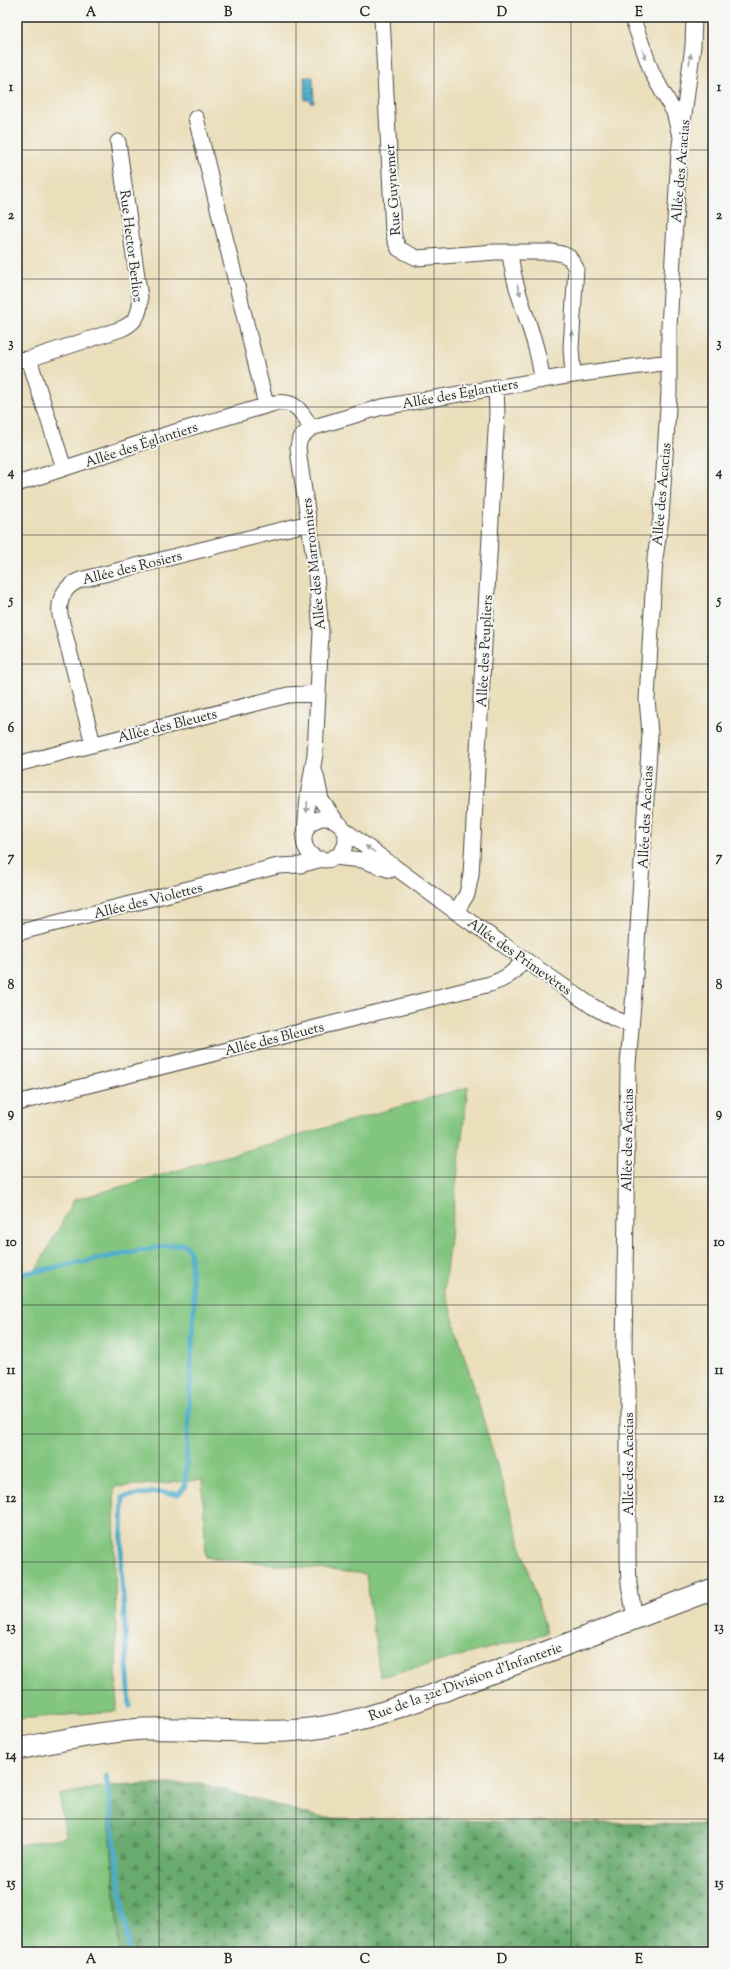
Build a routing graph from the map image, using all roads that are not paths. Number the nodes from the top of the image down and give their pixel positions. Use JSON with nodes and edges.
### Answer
{"nodes":[{"id":1,"x":382,"y":17,"type":"edge"},
{"id":2,"x":632,"y":17,"type":"edge"},
{"id":3,"x":694,"y":17,"type":"edge"},
{"id":4,"x":657,"y":83,"type":"junction"},
{"id":5,"x":687,"y":83,"type":"junction"},
{"id":6,"x":196,"y":118,"type":"dead end"},
{"id":7,"x":118,"y":142,"type":"dead end"},
{"id":8,"x":679,"y":153,"type":"junction"},
{"id":9,"x":510,"y":252,"type":"junction"},
{"id":10,"x":23,"y":360,"type":"edge"},
{"id":11,"x":669,"y":362,"type":"junction"},
{"id":12,"x":573,"y":375,"type":"junction"},
{"id":13,"x":542,"y":380,"type":"junction"},
{"id":14,"x":496,"y":387,"type":"junction"},
{"id":15,"x":266,"y":405,"type":"junction"},
{"id":16,"x":310,"y":428,"type":"junction"},
{"id":17,"x":64,"y":468,"type":"junction"},
{"id":18,"x":17,"y":484,"type":"edge"},
{"id":19,"x":309,"y":523,"type":"junction"},
{"id":20,"x":318,"y":693,"type":"junction"},
{"id":21,"x":94,"y":744,"type":"junction"},
{"id":22,"x":315,"y":754,"type":"junction"},
{"id":23,"x":17,"y":764,"type":"edge"},
{"id":24,"x":339,"y":825,"type":"junction"},
{"id":25,"x":305,"y":837,"type":"junction"},
{"id":26,"x":328,"y":858,"type":"junction"},
{"id":27,"x":278,"y":866,"type":"junction"},
{"id":28,"x":412,"y":881,"type":"junction"},
{"id":29,"x":456,"y":912,"type":"junction"},
{"id":30,"x":17,"y":933,"type":"edge"},
{"id":31,"x":524,"y":959,"type":"junction"},
{"id":32,"x":631,"y":1024,"type":"junction"},
{"id":33,"x":17,"y":1103,"type":"edge"},
{"id":34,"x":713,"y":1589,"type":"edge"},
{"id":35,"x":635,"y":1618,"type":"junction"},
{"id":36,"x":17,"y":1749,"type":"edge"}],
"edges":[{"from":1,"to":9,"type":"street","name":"Rue Guynemer"},
{"from":2,"to":4,"type":"street","one_way":true},
{"from":5,"to":3,"type":"street","name":"Allée des Acacias","one_way":true},
{"from":4,"to":5,"type":"street"},
{"from":4,"to":8,"type":"street"},
{"from":5,"to":8,"type":"street","name":"Allée des Acacias"},
{"from":6,"to":15,"type":"street"},
{"from":7,"to":10,"type":"street","name":"Rue Hector Berlioz"},
{"from":8,"to":11,"type":"street","name":"Allée des Acacias"},
{"from":12,"to":9,"type":"street","name":"Rue Guynemer","one_way":true},
{"from":9,"to":13,"type":"street","one_way":true},
{"from":10,"to":17,"type":"street"},
{"from":11,"to":12,"type":"street","name":"Allée des Églantiers"},
{"from":11,"to":32,"type":"street","name":"Allée des Acacias"},
{"from":12,"to":13,"type":"street","name":"Allée des Églantiers"},
{"from":13,"to":14,"type":"street","name":"Allée des Églantiers"},
{"from":14,"to":16,"type":"street","name":"Allée des Églantiers"},
{"from":14,"to":29,"type":"street","name":"Allée des Peupliers"},
{"from":15,"to":16,"type":"street","name":"Allée des Églantiers"},
{"from":15,"to":17,"type":"street","name":"Allée des Églantiers"},
{"from":16,"to":19,"type":"street","name":"Allée des Marronniers"},
{"from":17,"to":18,"type":"street","name":"Allée des Églantiers"},
{"from":19,"to":20,"type":"street","name":"Allée des Marronniers"},
{"from":19,"to":21,"type":"street","name":"Allée des Rosiers"},
{"from":20,"to":21,"type":"street","name":"Allée des Bleuets"},
{"from":20,"to":22,"type":"street","name":"Allée des Marronniers"},
{"from":21,"to":23,"type":"street","name":"Allée des Bleuets"},
{"from":22,"to":24,"type":"street","name":"Allée des Marronniers"},
{"from":22,"to":25,"type":"street","name":"Allée des Marronniers","one_way":true},
{"from":24,"to":25,"type":"street"},
{"from":24,"to":26,"type":"street"},
{"from":28,"to":24,"type":"street","name":"Allée des Primevères","one_way":true},
{"from":25,"to":26,"type":"street"},
{"from":25,"to":27,"type":"street","name":"Allée des Violettes"},
{"from":26,"to":27,"type":"street","name":"Allée des Violettes"},
{"from":26,"to":28,"type":"street","name":"Allée des Primevères"},
{"from":27,"to":30,"type":"street","name":"Allée des Violettes"},
{"from":28,"to":29,"type":"street","name":"Allée des Primevères"},
{"from":29,"to":31,"type":"street","name":"Allée des Primevères"},
{"from":31,"to":32,"type":"street","name":"Allée des Primevères"},
{"from":31,"to":33,"type":"street","name":"Allée des Bleuets"},
{"from":32,"to":35,"type":"street","name":"Allée des Acacias"},
{"from":34,"to":35,"type":"main road","name":"Rue de la 32e Division d'Infanterie"},
{"from":35,"to":36,"type":"main road","name":"Rue de la 32e Division d'Infanterie"}]}
